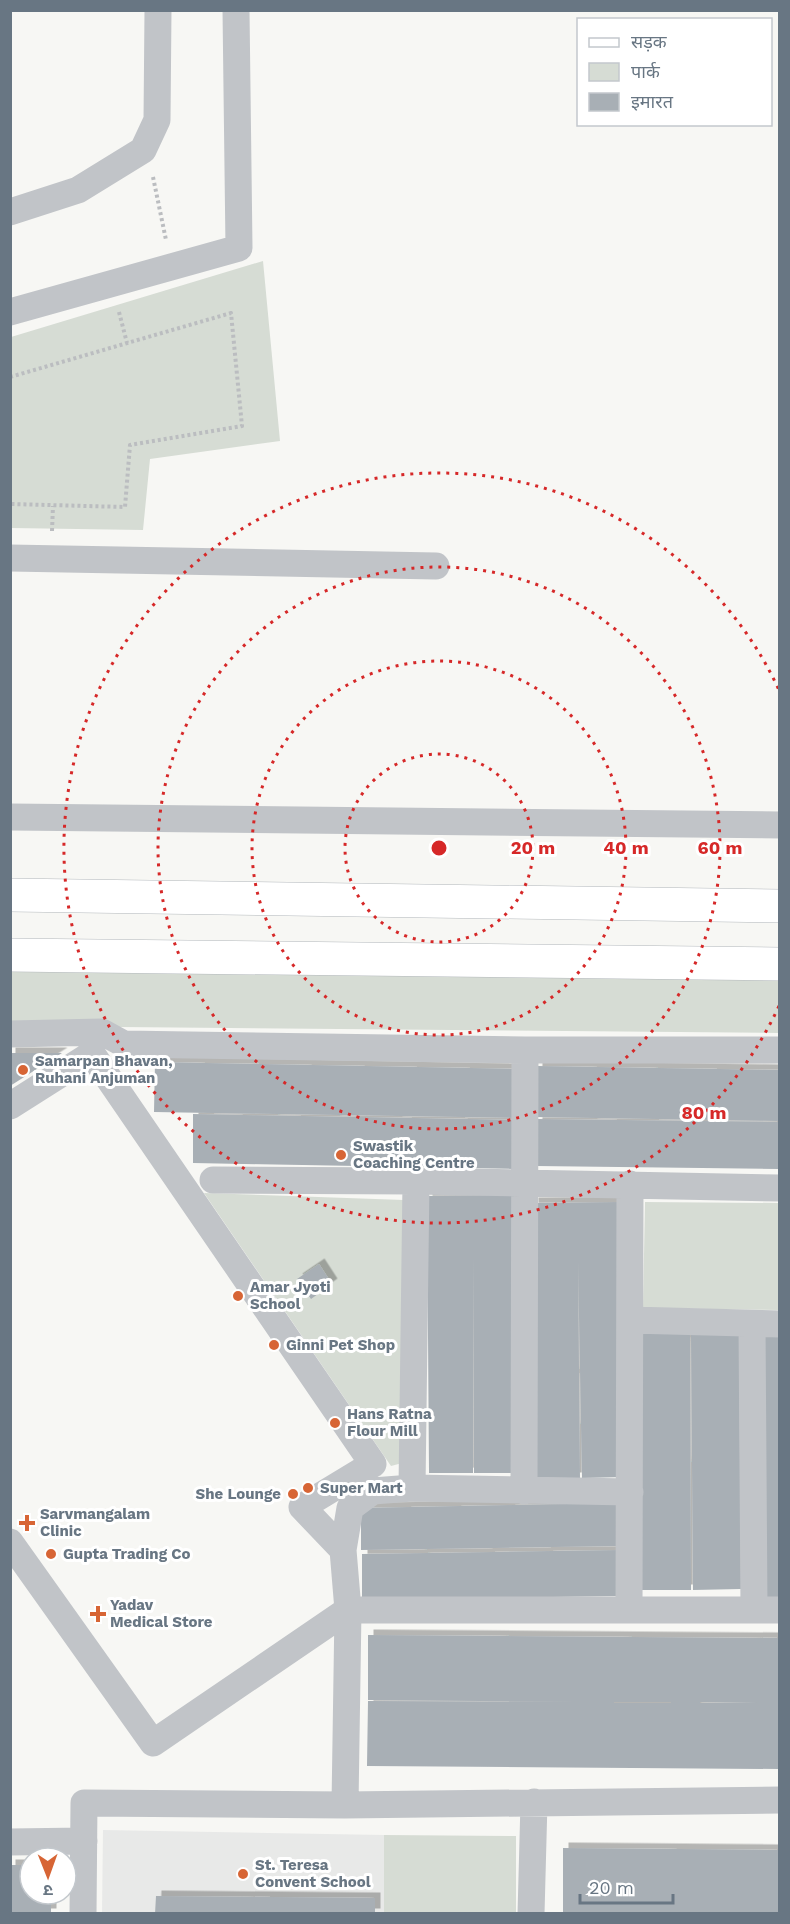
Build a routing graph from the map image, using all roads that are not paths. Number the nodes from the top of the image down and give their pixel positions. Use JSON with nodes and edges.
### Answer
{"nodes":[{"id":1,"x":158,"y":10,"type":"edge"},
{"id":2,"x":236,"y":10,"type":"edge"},
{"id":3,"x":10,"y":212,"type":"edge"},
{"id":4,"x":10,"y":312,"type":"edge"},
{"id":5,"x":10,"y":558,"type":"edge"},
{"id":6,"x":436,"y":566,"type":"dead end"},
{"id":7,"x":10,"y":817,"type":"edge"},
{"id":8,"x":780,"y":825,"type":"edge"},
{"id":9,"x":10,"y":895,"type":"edge"},
{"id":10,"x":780,"y":906,"type":"edge"},
{"id":11,"x":10,"y":955,"type":"edge"},
{"id":12,"x":780,"y":964,"type":"edge"},
{"id":13,"x":10,"y":1034,"type":"edge"},
{"id":14,"x":525,"y":1050,"type":"junction"},
{"id":15,"x":780,"y":1050,"type":"edge"},
{"id":16,"x":10,"y":1106,"type":"edge"},
{"id":17,"x":213,"y":1180,"type":"dead end"},
{"id":18,"x":416,"y":1181,"type":"junction"},
{"id":19,"x":524,"y":1182,"type":"junction"},
{"id":20,"x":630,"y":1184,"type":"junction"},
{"id":21,"x":780,"y":1188,"type":"edge"},
{"id":22,"x":631,"y":1320,"type":"junction"},
{"id":23,"x":752,"y":1324,"type":"junction"},
{"id":24,"x":780,"y":1324,"type":"edge"},
{"id":25,"x":412,"y":1488,"type":"junction"},
{"id":26,"x":524,"y":1491,"type":"junction"},
{"id":27,"x":630,"y":1491,"type":"junction"},
{"id":28,"x":10,"y":1542,"type":"edge"},
{"id":29,"x":343,"y":1550,"type":"junction"},
{"id":30,"x":348,"y":1610,"type":"junction"},
{"id":31,"x":629,"y":1610,"type":"junction"},
{"id":32,"x":767,"y":1610,"type":"edge"},
{"id":33,"x":780,"y":1800,"type":"edge"},
{"id":34,"x":534,"y":1802,"type":"junction"},
{"id":35,"x":345,"y":1805,"type":"junction"},
{"id":36,"x":84,"y":1841,"type":"junction"},
{"id":37,"x":10,"y":1842,"type":"edge"},
{"id":38,"x":82,"y":1914,"type":"edge"},
{"id":39,"x":531,"y":1914,"type":"edge"}],
"edges":[{"from":1,"to":3,"type":"street"},
{"from":2,"to":4,"type":"street"},
{"from":5,"to":6,"type":"street"},
{"from":7,"to":8,"type":"street"},
{"from":9,"to":10,"type":"street"},
{"from":11,"to":12,"type":"street"},
{"from":13,"to":14,"type":"street"},
{"from":14,"to":15,"type":"street"},
{"from":14,"to":19,"type":"street"},
{"from":16,"to":29,"type":"street"},
{"from":17,"to":18,"type":"street"},
{"from":18,"to":19,"type":"street"},
{"from":18,"to":25,"type":"street"},
{"from":19,"to":20,"type":"street"},
{"from":19,"to":26,"type":"street"},
{"from":20,"to":21,"type":"street"},
{"from":20,"to":22,"type":"street"},
{"from":22,"to":23,"type":"street"},
{"from":22,"to":27,"type":"street"},
{"from":23,"to":24,"type":"street"},
{"from":23,"to":32,"type":"street"},
{"from":25,"to":26,"type":"street"},
{"from":25,"to":29,"type":"street"},
{"from":26,"to":27,"type":"street"},
{"from":27,"to":31,"type":"street"},
{"from":28,"to":30,"type":"street"},
{"from":29,"to":30,"type":"street"},
{"from":30,"to":31,"type":"street"},
{"from":30,"to":35,"type":"street"},
{"from":31,"to":32,"type":"street"},
{"from":33,"to":34,"type":"street"},
{"from":34,"to":35,"type":"street"},
{"from":34,"to":39,"type":"street"},
{"from":35,"to":36,"type":"street"},
{"from":36,"to":37,"type":"street"},
{"from":36,"to":38,"type":"street"}]}
